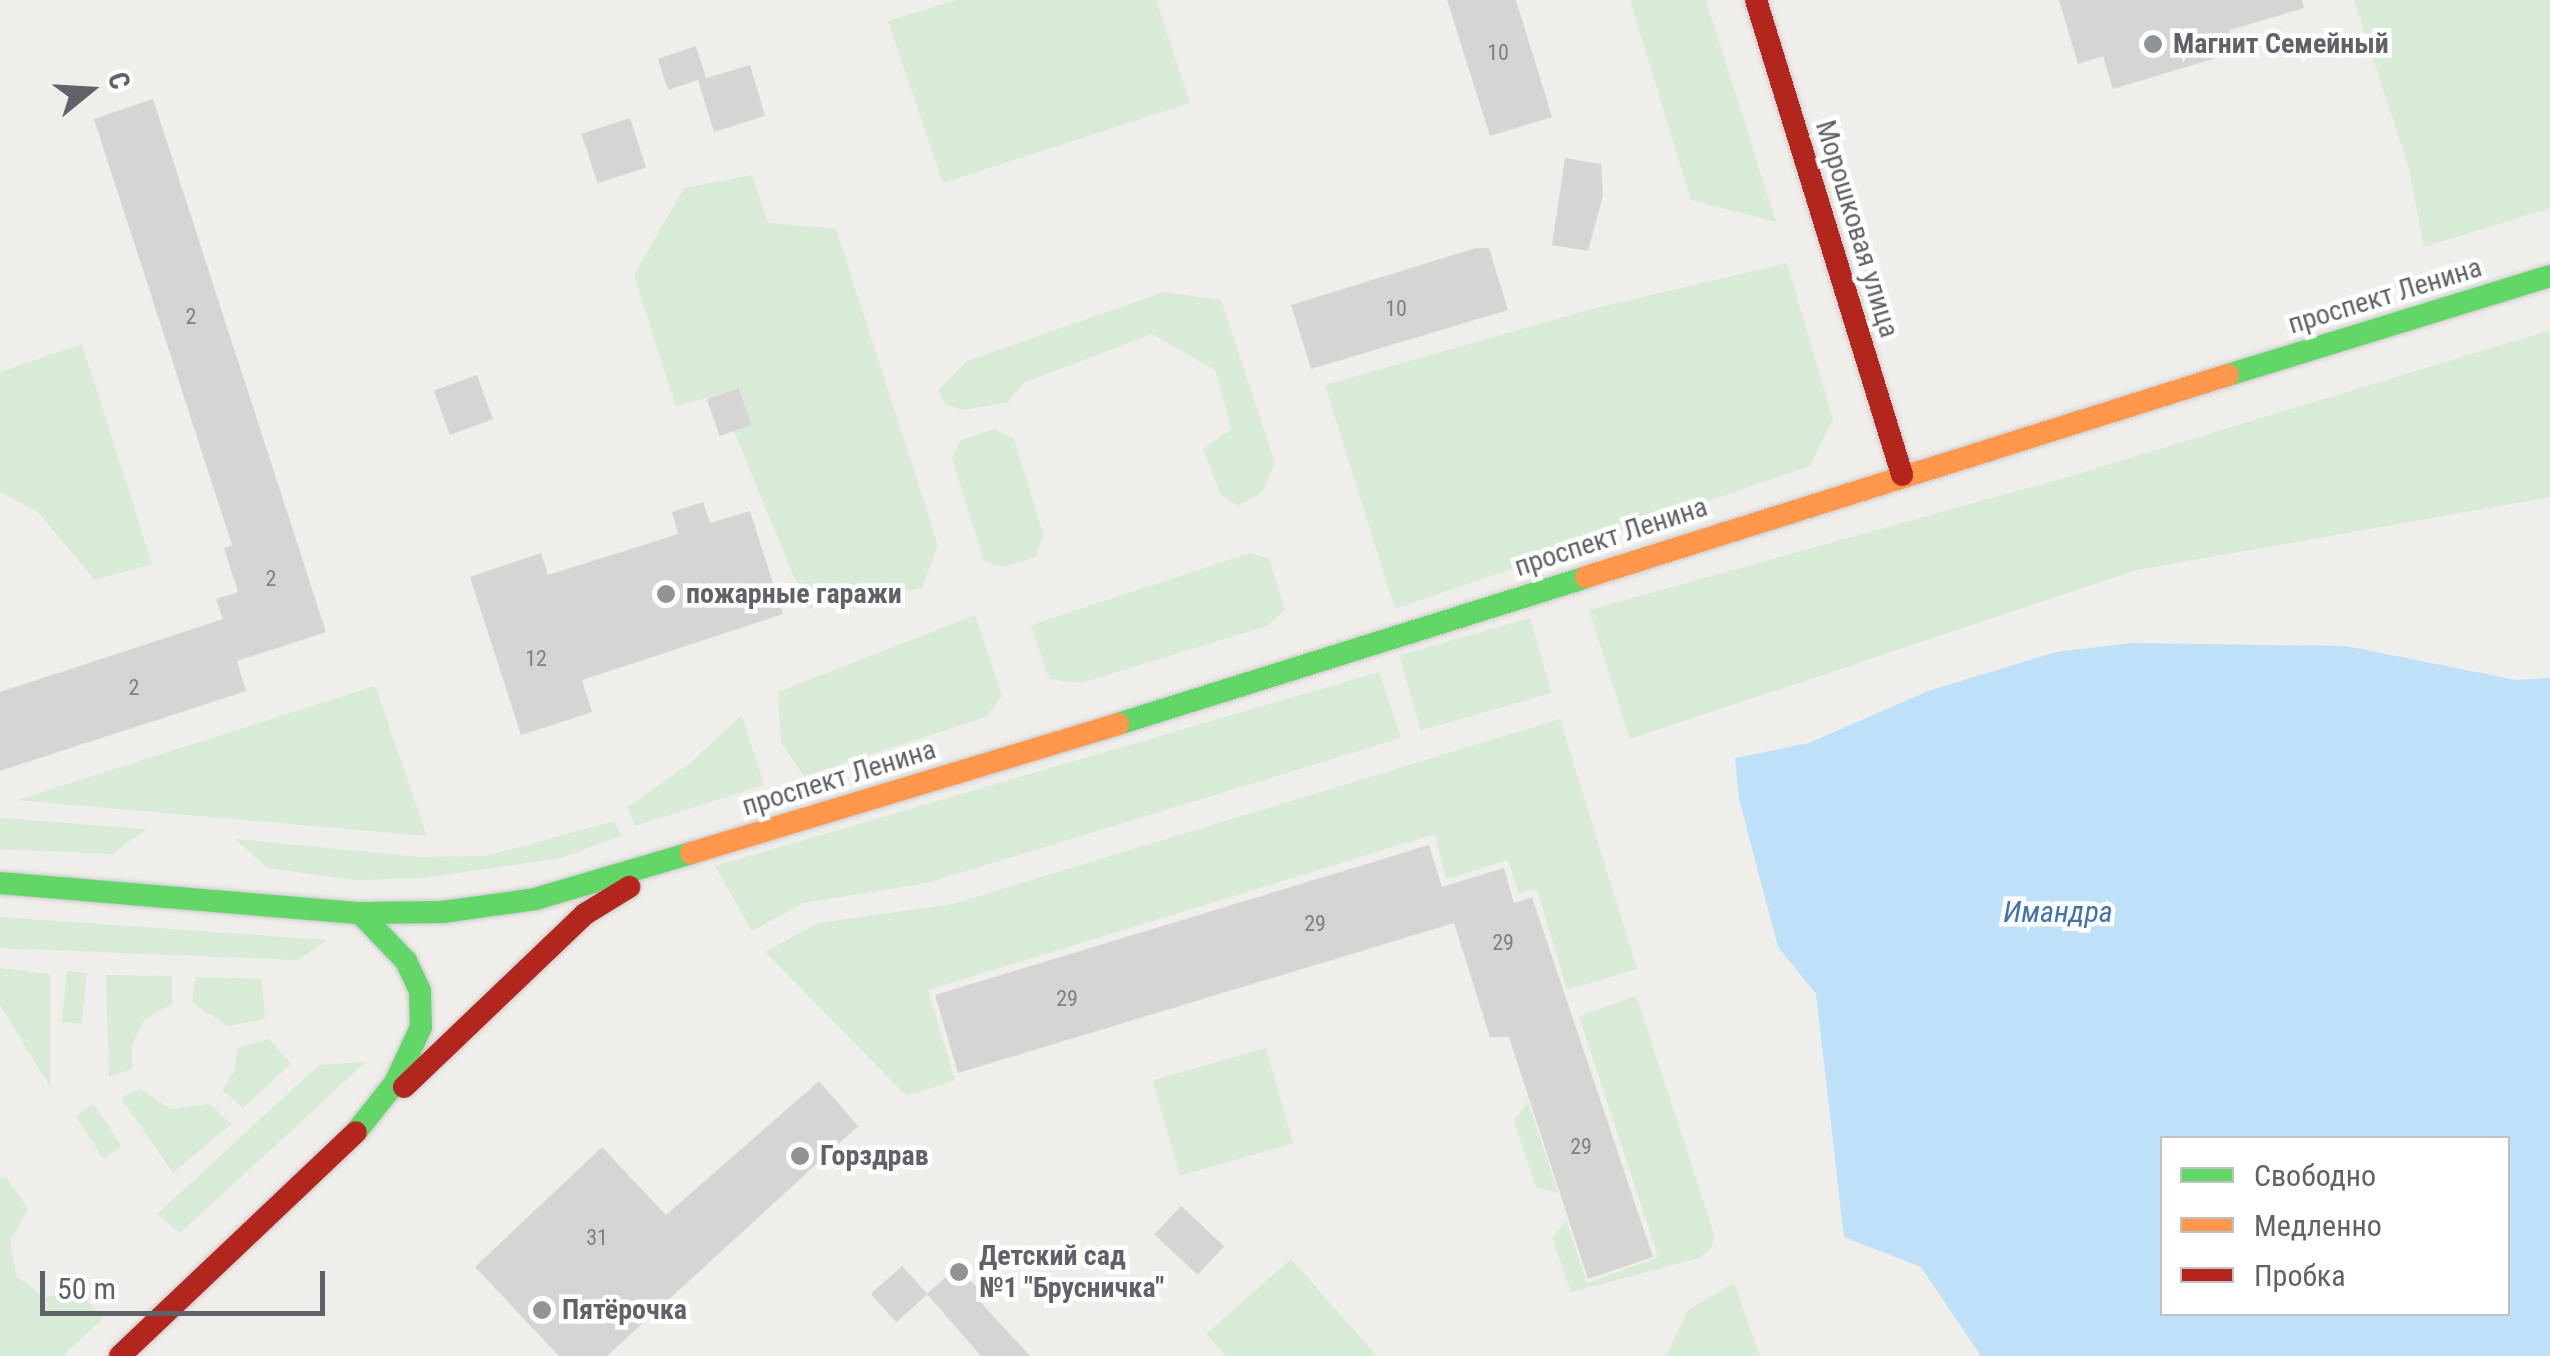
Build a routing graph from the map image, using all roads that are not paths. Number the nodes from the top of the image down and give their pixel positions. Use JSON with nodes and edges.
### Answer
{"nodes":[{"id":1,"x":1756,"y":0,"type":"edge"},
{"id":2,"x":2550,"y":276,"type":"edge"},
{"id":3,"x":1902,"y":475,"type":"junction"},
{"id":4,"x":691,"y":854,"type":"junction"},
{"id":5,"x":0,"y":883,"type":"edge"},
{"id":6,"x":360,"y":913,"type":"junction"},
{"id":7,"x":370,"y":1119,"type":"junction"},
{"id":8,"x":120,"y":1356,"type":"edge"}],
"edges":[{"from":1,"to":3,"type":"main road","name":"Морошковая улица"},
{"from":2,"to":3,"type":"main road","name":"проспект Ленина"},
{"from":3,"to":4,"type":"main road","name":"проспект Ленина"},
{"from":4,"to":6,"type":"main road","name":"проспект Ленина"},
{"from":4,"to":7,"type":"main road","name":"проспект Ленина"},
{"from":5,"to":6,"type":"main road","name":"проспект Ленина"},
{"from":6,"to":7,"type":"main road"},
{"from":7,"to":8,"type":"main road","name":"проспект Ленина"}]}
